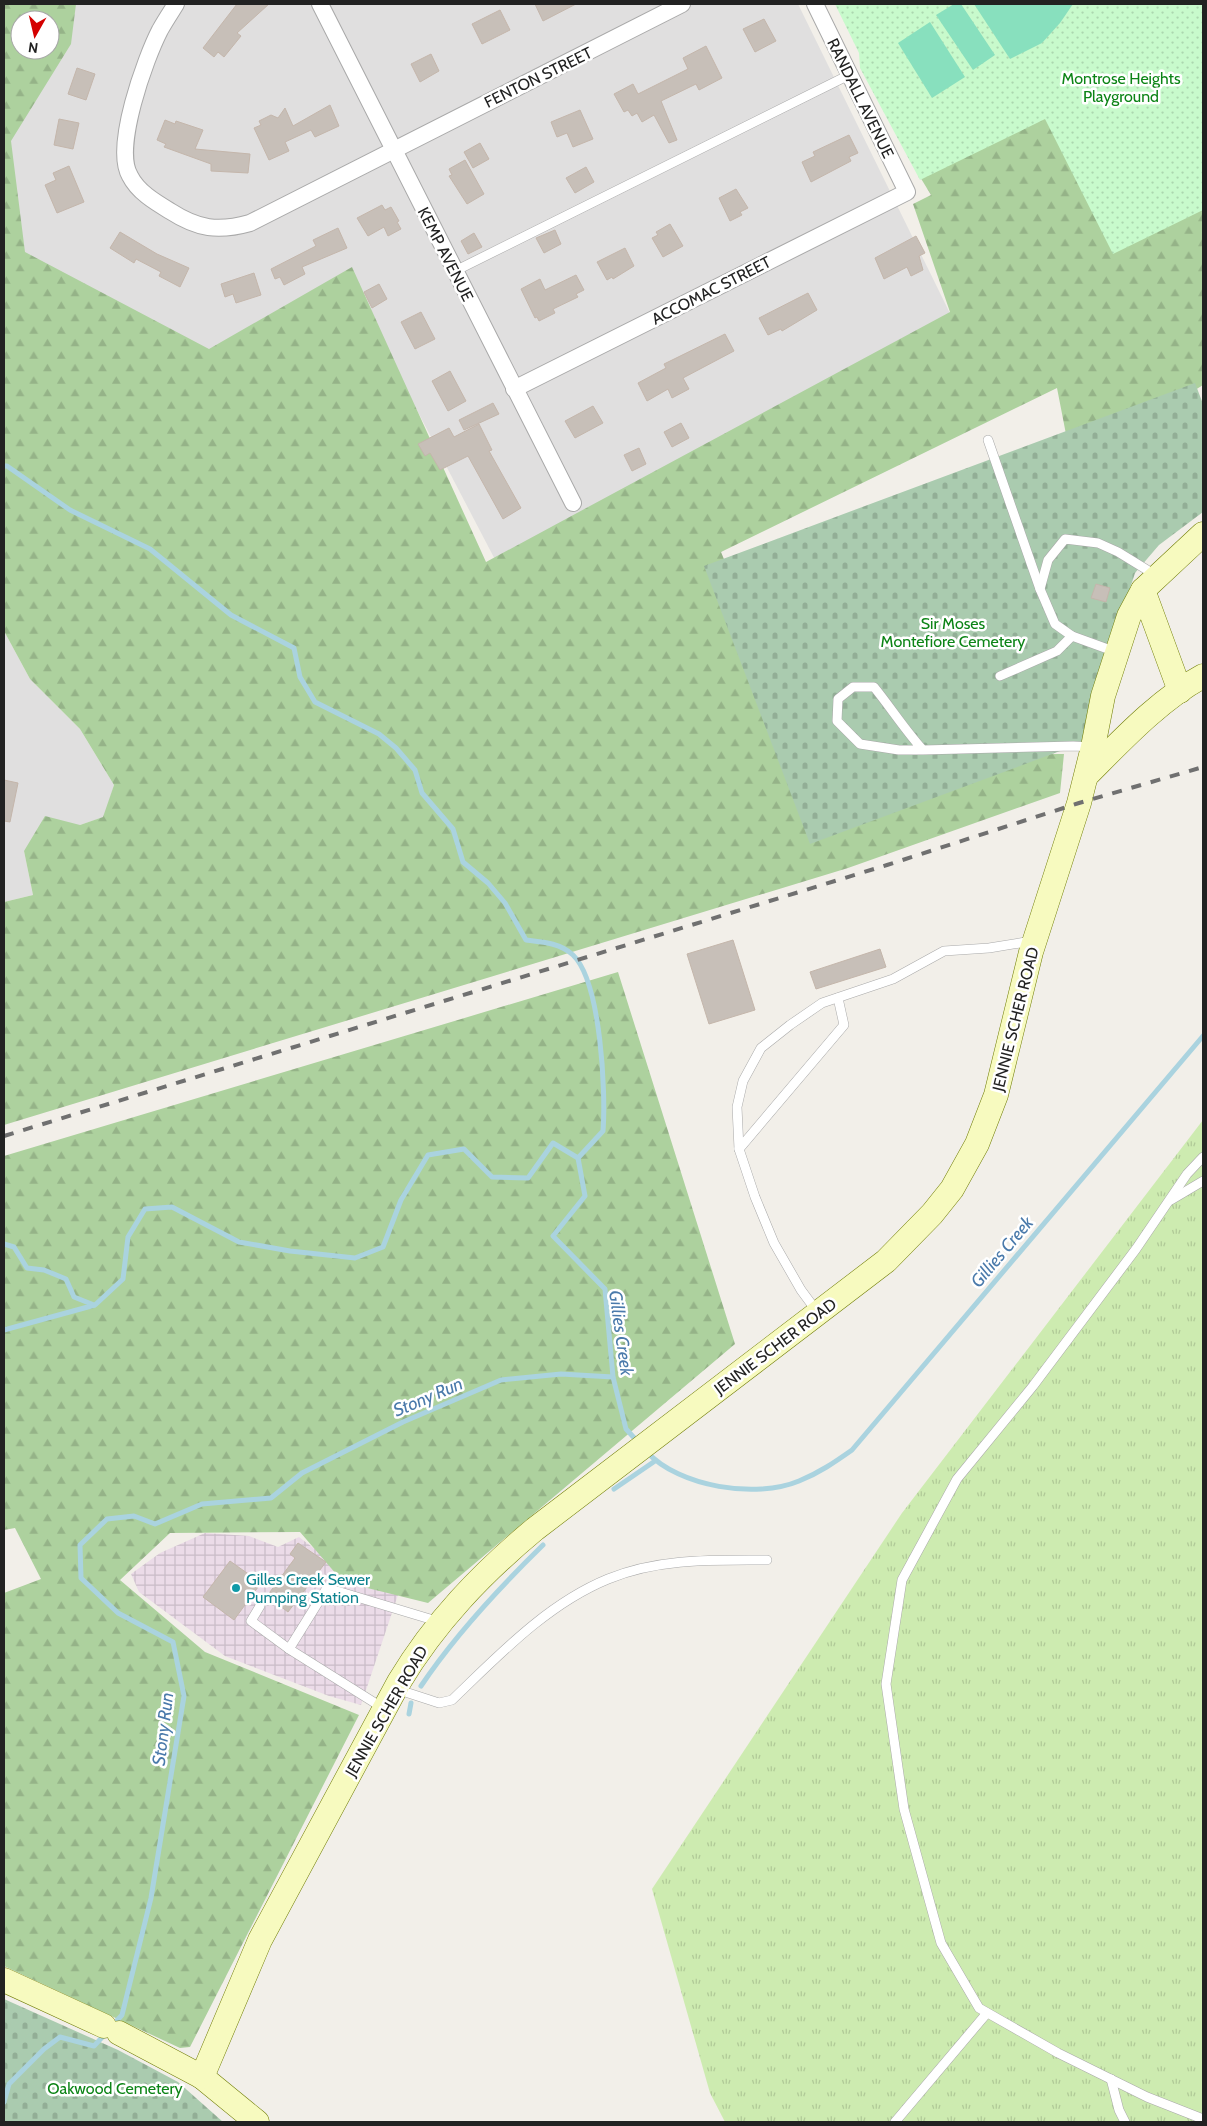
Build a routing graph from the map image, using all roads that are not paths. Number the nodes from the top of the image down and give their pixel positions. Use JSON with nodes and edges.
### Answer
{"nodes":[{"id":1,"x":176,"y":4,"type":"edge"},
{"id":2,"x":320,"y":4,"type":"edge"},
{"id":3,"x":682,"y":4,"type":"edge"},
{"id":4,"x":815,"y":4,"type":"edge"},
{"id":5,"x":850,"y":75,"type":"junction"},
{"id":6,"x":394,"y":149,"type":"junction"},
{"id":7,"x":907,"y":192,"type":"joint"},
{"id":8,"x":455,"y":271,"type":"junction"},
{"id":9,"x":514,"y":389,"type":"junction"},
{"id":10,"x":988,"y":440,"type":"dead end"},
{"id":11,"x":573,"y":503,"type":"dead end"},
{"id":12,"x":1203,"y":534,"type":"edge"},
{"id":13,"x":1151,"y":583,"type":"junction"},
{"id":14,"x":1040,"y":589,"type":"junction"},
{"id":15,"x":1072,"y":636,"type":"junction"},
{"id":16,"x":1117,"y":652,"type":"junction"},
{"id":17,"x":1000,"y":676,"type":"dead end"},
{"id":18,"x":1203,"y":676,"type":"edge"},
{"id":19,"x":1180,"y":692,"type":"junction"},
{"id":20,"x":1093,"y":747,"type":"junction"},
{"id":21,"x":923,"y":750,"type":"junction"},
{"id":22,"x":1086,"y":776,"type":"junction"},
{"id":23,"x":1034,"y":941,"type":"junction"},
{"id":24,"x":838,"y":998,"type":"junction"},
{"id":25,"x":740,"y":1149,"type":"junction"},
{"id":26,"x":1203,"y":1157,"type":"edge"},
{"id":27,"x":1203,"y":1181,"type":"edge"},
{"id":28,"x":1168,"y":1202,"type":"junction"},
{"id":29,"x":818,"y":1314,"type":"junction"},
{"id":30,"x":767,"y":1560,"type":"dead end"},
{"id":31,"x":260,"y":1606,"type":"dead end"},
{"id":32,"x":440,"y":1622,"type":"junction"},
{"id":33,"x":289,"y":1650,"type":"junction"},
{"id":34,"x":390,"y":1699,"type":"junction"},
{"id":35,"x":4,"y":1980,"type":"edge"},
{"id":36,"x":987,"y":2013,"type":"junction"},
{"id":37,"x":202,"y":2077,"type":"junction"},
{"id":38,"x":1111,"y":2079,"type":"junction"},
{"id":39,"x":1203,"y":2119,"type":"edge"},
{"id":40,"x":257,"y":2122,"type":"edge"},
{"id":41,"x":895,"y":2122,"type":"edge"},
{"id":42,"x":1125,"y":2122,"type":"edge"}],
"edges":[{"from":1,"to":6,"type":"street","name":"FENTON STREET"},
{"from":2,"to":6,"type":"street","name":"KEMP AVENUE"},
{"from":3,"to":6,"type":"street","name":"FENTON STREET"},
{"from":4,"to":5,"type":"street","name":"RANDALL AVENUE"},
{"from":5,"to":7,"type":"street","name":"RANDALL AVENUE"},
{"from":5,"to":8,"type":"lane"},
{"from":6,"to":8,"type":"street","name":"KEMP AVENUE"},
{"from":7,"to":9,"type":"street","name":"ACCOMAC STREET"},
{"from":8,"to":9,"type":"street","name":"KEMP AVENUE"},
{"from":9,"to":11,"type":"street","name":"KEMP AVENUE"},
{"from":10,"to":14,"type":"lane"},
{"from":12,"to":13,"type":"street","name":"JENNIE SCHER ROAD"},
{"from":13,"to":14,"type":"lane"},
{"from":13,"to":16,"type":"street","name":"JENNIE SCHER ROAD"},
{"from":13,"to":19,"type":"street"},
{"from":14,"to":15,"type":"lane"},
{"from":15,"to":16,"type":"lane"},
{"from":15,"to":17,"type":"lane"},
{"from":16,"to":20,"type":"street","name":"JENNIE SCHER ROAD"},
{"from":18,"to":19,"type":"street"},
{"from":19,"to":22,"type":"street"},
{"from":20,"to":21,"type":"lane"},
{"from":20,"to":22,"type":"street","name":"JENNIE SCHER ROAD"},
{"from":21,"to":21,"type":"lane"},
{"from":22,"to":23,"type":"street","name":"JENNIE SCHER ROAD"},
{"from":23,"to":24,"type":"lane"},
{"from":23,"to":29,"type":"street","name":"JENNIE SCHER ROAD"},
{"from":24,"to":25,"type":"lane"},
{"from":24,"to":25,"type":"lane"},
{"from":25,"to":29,"type":"lane"},
{"from":26,"to":28,"type":"lane"},
{"from":27,"to":28,"type":"lane"},
{"from":28,"to":36,"type":"lane"},
{"from":29,"to":32,"type":"street","name":"JENNIE SCHER ROAD"},
{"from":30,"to":34,"type":"lane"},
{"from":31,"to":33,"type":"lane"},
{"from":32,"to":33,"type":"lane"},
{"from":32,"to":34,"type":"street","name":"JENNIE SCHER ROAD"},
{"from":33,"to":34,"type":"lane"},
{"from":34,"to":37,"type":"street","name":"JENNIE SCHER ROAD"},
{"from":35,"to":37,"type":"street"},
{"from":36,"to":38,"type":"lane"},
{"from":36,"to":41,"type":"lane"},
{"from":37,"to":40,"type":"street"},
{"from":38,"to":39,"type":"lane"},
{"from":38,"to":42,"type":"lane"}]}
